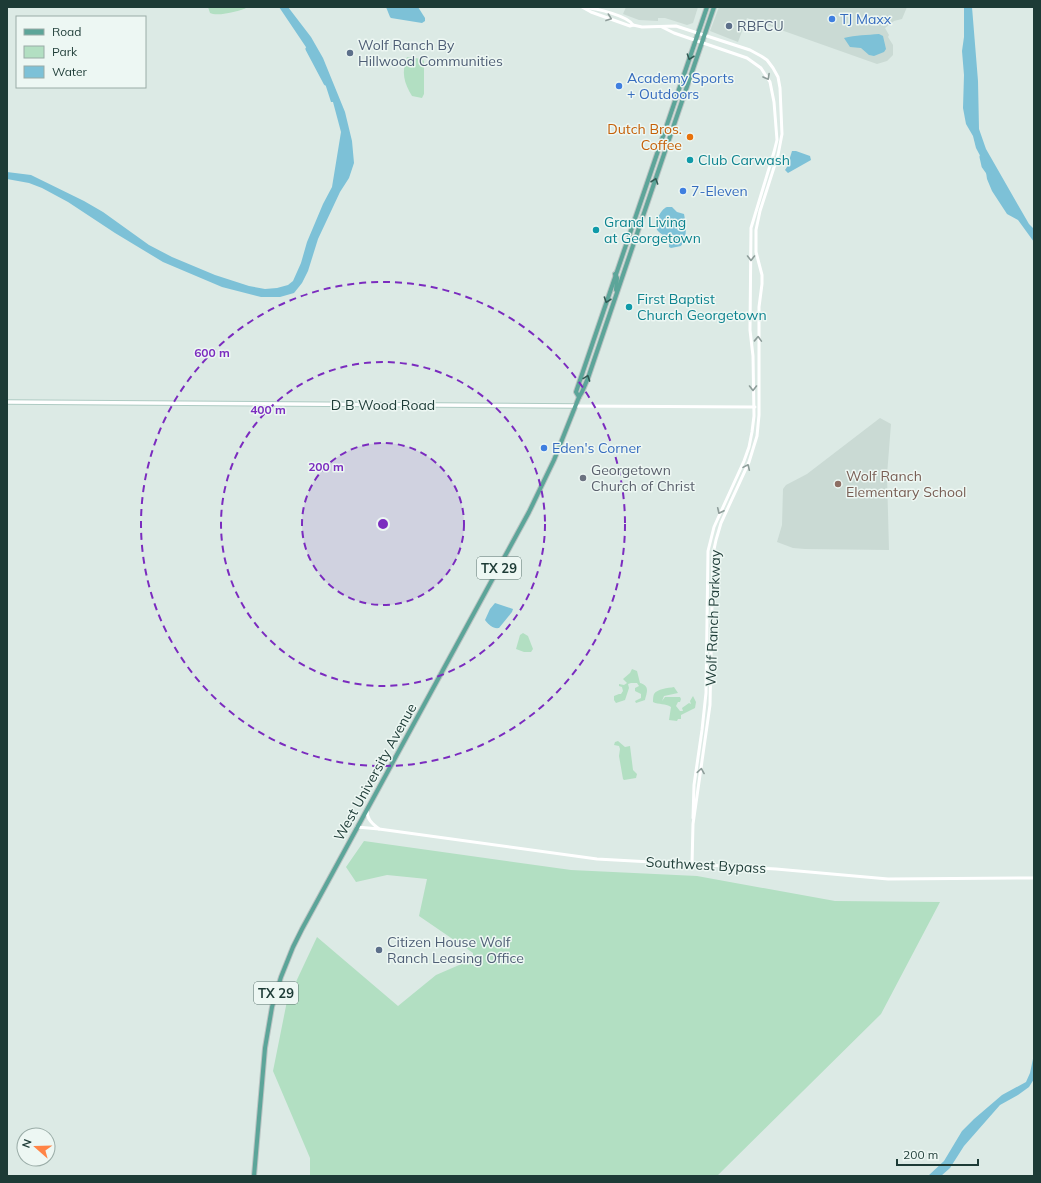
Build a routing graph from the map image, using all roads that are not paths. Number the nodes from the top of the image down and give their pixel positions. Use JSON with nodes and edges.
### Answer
{"nodes":[{"id":1,"x":583,"y":7,"type":"edge"},
{"id":2,"x":707,"y":7,"type":"edge"},
{"id":3,"x":714,"y":7,"type":"edge"},
{"id":4,"x":660,"y":26,"type":"junction"},
{"id":5,"x":698,"y":33,"type":"junction"},
{"id":6,"x":705,"y":35,"type":"junction"},
{"id":7,"x":696,"y":40,"type":"junction"},
{"id":8,"x":702,"y":42,"type":"junction"},
{"id":9,"x":740,"y":47,"type":"junction"},
{"id":10,"x":737,"y":55,"type":"junction"},
{"id":11,"x":776,"y":121,"type":"junction"},
{"id":12,"x":782,"y":121,"type":"junction"},
{"id":13,"x":756,"y":210,"type":"junction"},
{"id":14,"x":760,"y":211,"type":"junction"},
{"id":15,"x":629,"y":237,"type":"junction"},
{"id":16,"x":628,"y":258,"type":"junction"},
{"id":17,"x":616,"y":274,"type":"junction"},
{"id":18,"x":615,"y":297,"type":"junction"},
{"id":19,"x":578,"y":397,"type":"junction"},
{"id":20,"x":7,"y":402,"type":"edge"},
{"id":21,"x":575,"y":406,"type":"junction"},
{"id":22,"x":754,"y":407,"type":"junction"},
{"id":23,"x":758,"y":407,"type":"junction"},
{"id":24,"x":367,"y":808,"type":"junction"},
{"id":25,"x":693,"y":824,"type":"junction"},
{"id":26,"x":357,"y":827,"type":"junction"},
{"id":27,"x":379,"y":829,"type":"junction"},
{"id":28,"x":692,"y":865,"type":"junction"},
{"id":29,"x":1034,"y":878,"type":"edge"},
{"id":30,"x":254,"y":1176,"type":"edge"}],
"edges":[{"from":1,"to":4,"type":"street","name":"Wolf Ranch Parkway"},
{"from":2,"to":5,"type":"main road","name":"West University Avenue","number":"TX 29"},
{"from":3,"to":6,"type":"main road","name":"West University Avenue","number":"TX 29"},
{"from":4,"to":5,"type":"street","name":"Wolf Ranch Parkway"},
{"from":4,"to":7,"type":"street","name":"Wolf Ranch Parkway"},
{"from":5,"to":6,"type":"street","name":"Wolf Ranch Parkway"},
{"from":5,"to":7,"type":"main road","name":"West University Avenue","number":"TX 29"},
{"from":6,"to":8,"type":"main road","name":"West University Avenue","number":"TX 29"},
{"from":6,"to":9,"type":"street","name":"Wolf Ranch Parkway"},
{"from":7,"to":8,"type":"street","name":"Wolf Ranch Parkway"},
{"from":7,"to":15,"type":"main road","name":"West University Avenue","number":"TX 29","one_way":true},
{"from":8,"to":10,"type":"street","name":"Wolf Ranch Parkway"},
{"from":16,"to":8,"type":"main road","name":"West University Avenue","number":"TX 29","one_way":true},
{"from":9,"to":10,"type":"street"},
{"from":9,"to":12,"type":"street","name":"Wolf Ranch Parkway"},
{"from":10,"to":11,"type":"street","name":"Wolf Ranch Parkway","one_way":true},
{"from":11,"to":12,"type":"street"},
{"from":11,"to":13,"type":"street","name":"Wolf Ranch Parkway"},
{"from":12,"to":14,"type":"street","name":"Wolf Ranch Parkway"},
{"from":13,"to":14,"type":"street"},
{"from":13,"to":22,"type":"street","name":"Wolf Ranch Parkway","one_way":true},
{"from":23,"to":14,"type":"street","name":"Wolf Ranch Parkway","one_way":true},
{"from":15,"to":16,"type":"main road"},
{"from":15,"to":17,"type":"main road","name":"West University Avenue","number":"TX 29"},
{"from":16,"to":18,"type":"main road","name":"West University Avenue","number":"TX 29"},
{"from":17,"to":18,"type":"main road"},
{"from":17,"to":19,"type":"main road","name":"West University Avenue","number":"TX 29","one_way":true},
{"from":19,"to":18,"type":"main road","name":"West University Avenue","number":"TX 29","one_way":true},
{"from":19,"to":21,"type":"main road","name":"West University Avenue","number":"TX 29"},
{"from":20,"to":21,"type":"main road","name":"D B Wood Road"},
{"from":21,"to":22,"type":"street","name":"D B Wood Road"},
{"from":21,"to":24,"type":"main road","name":"West University Avenue","number":"TX 29"},
{"from":22,"to":23,"type":"street","name":"D B Wood Road"},
{"from":22,"to":25,"type":"street","name":"Wolf Ranch Parkway","one_way":true},
{"from":25,"to":23,"type":"street","name":"Wolf Ranch Parkway","one_way":true},
{"from":24,"to":26,"type":"main road","name":"West University Avenue","number":"TX 29"},
{"from":24,"to":27,"type":"street"},
{"from":25,"to":28,"type":"street","name":"Wolf Ranch Parkway"},
{"from":26,"to":27,"type":"street","name":"Southwest Bypass"},
{"from":26,"to":30,"type":"main road","name":"West University Avenue","number":"TX 29"},
{"from":27,"to":28,"type":"street","name":"Southwest Bypass"},
{"from":28,"to":29,"type":"street","name":"Southwest Bypass"}]}
